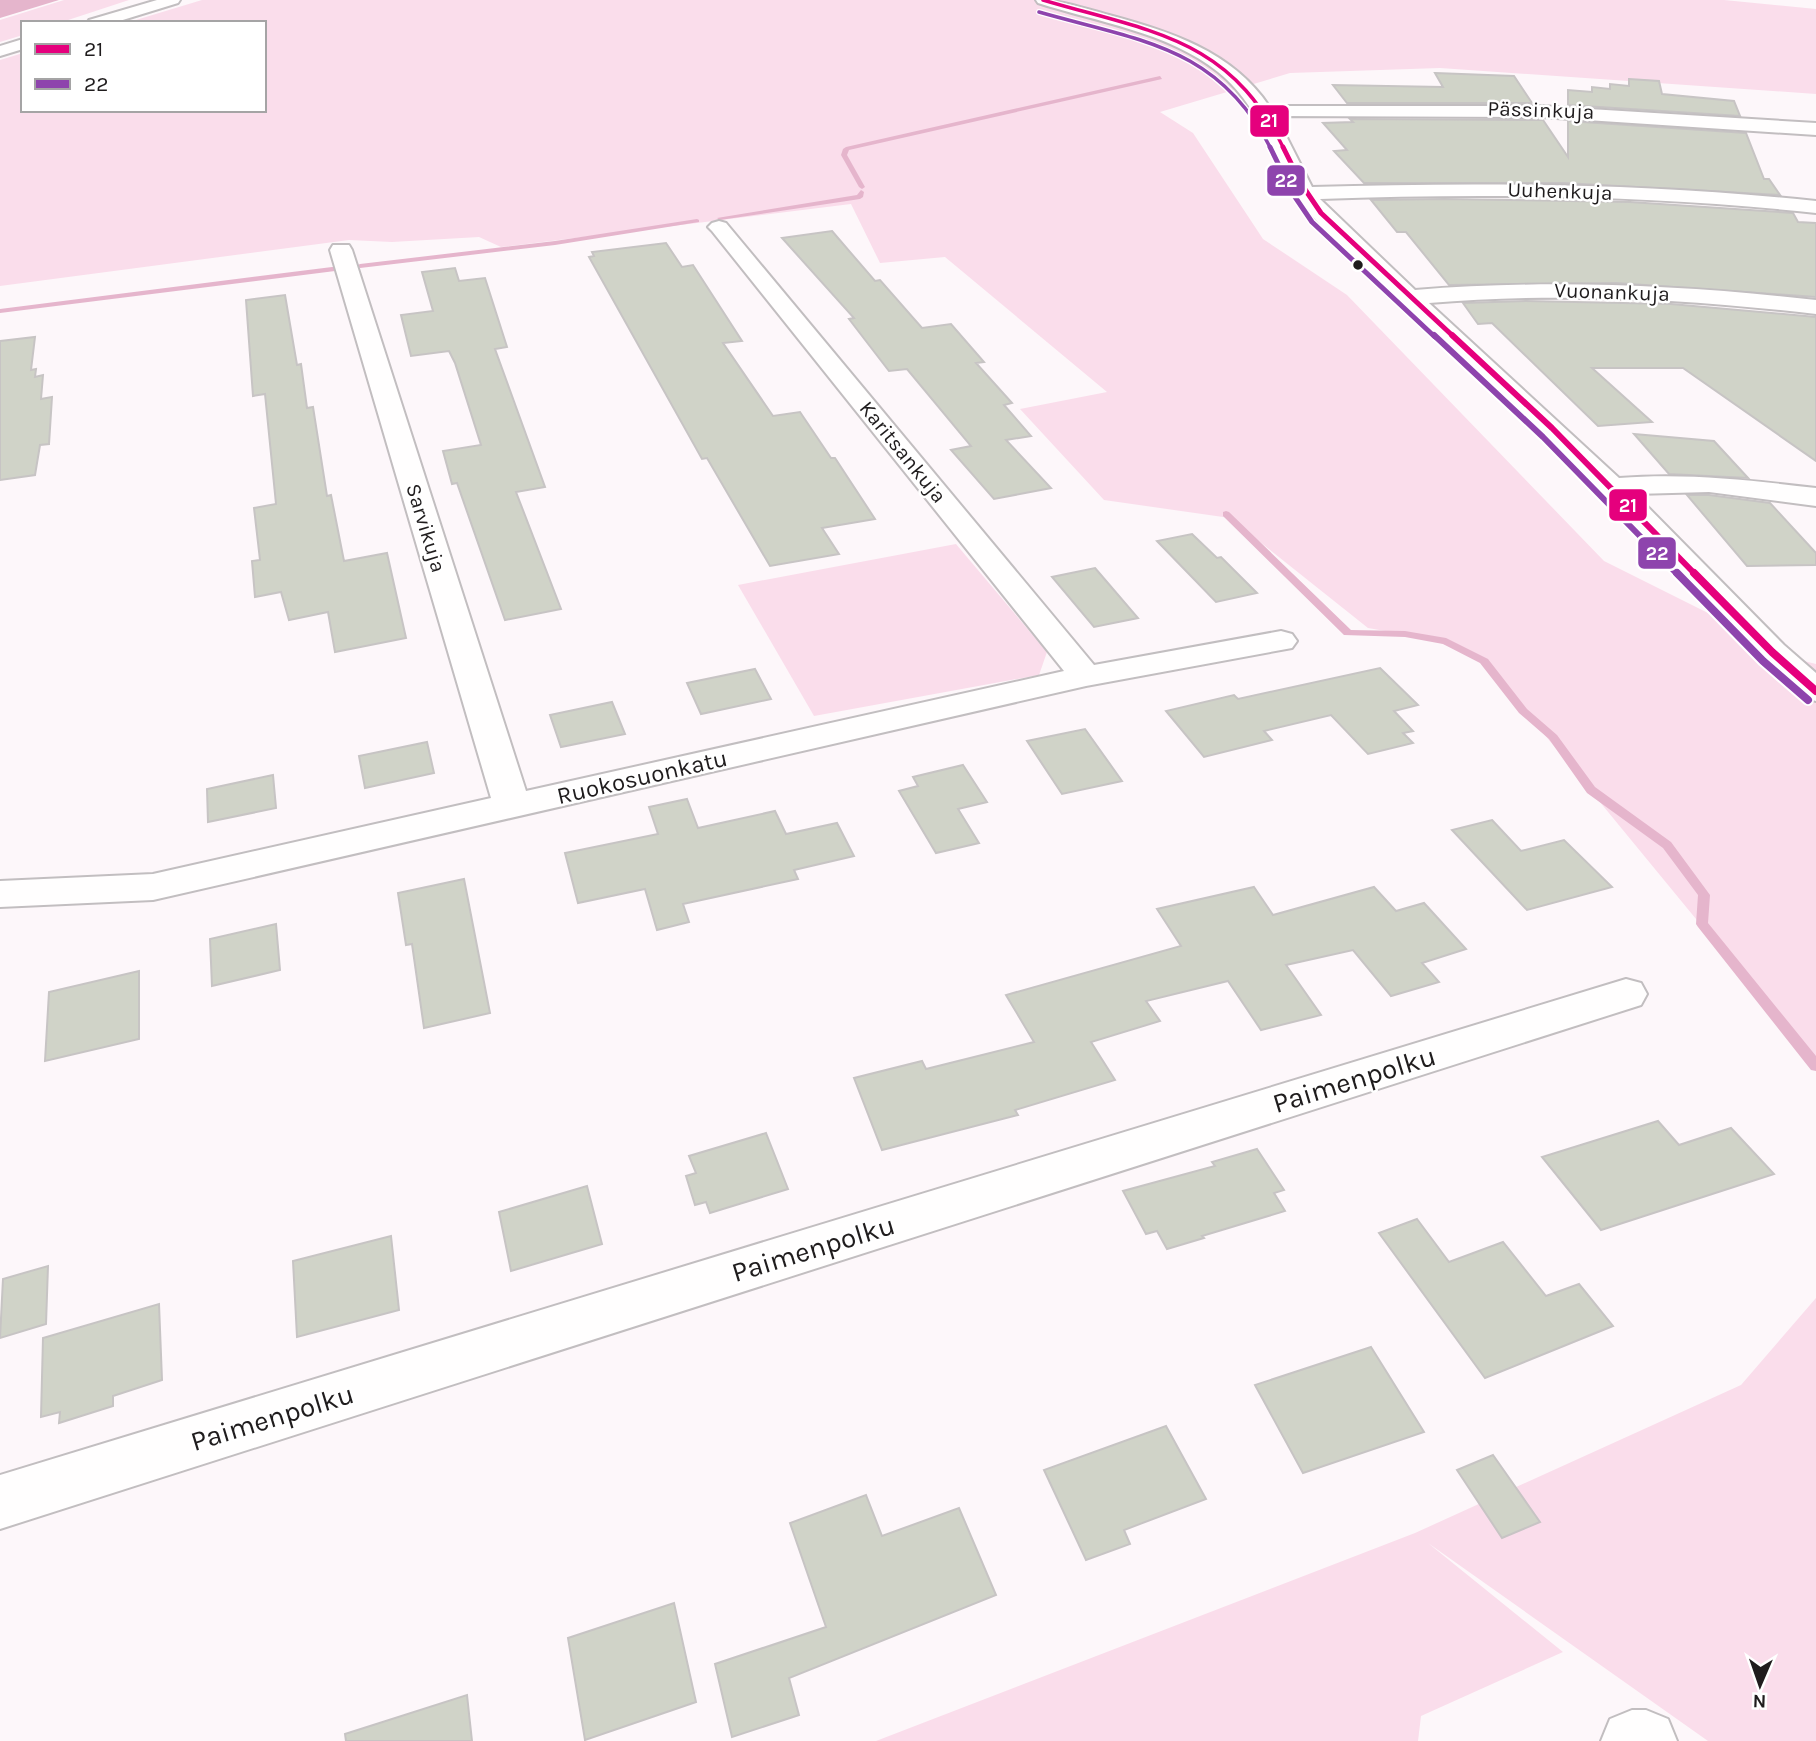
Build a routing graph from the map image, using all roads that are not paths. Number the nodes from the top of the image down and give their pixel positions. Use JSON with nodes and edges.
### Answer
{"nodes":[{"id":1,"x":173,"y":0,"type":"edge"},
{"id":2,"x":1043,"y":0,"type":"edge"},
{"id":3,"x":102,"y":21,"type":"edge"},
{"id":4,"x":21,"y":45,"type":"edge"},
{"id":5,"x":0,"y":51,"type":"edge"},
{"id":6,"x":1265,"y":111,"type":"junction"},
{"id":7,"x":1816,"y":129,"type":"edge"},
{"id":8,"x":1304,"y":193,"type":"junction"},
{"id":9,"x":1816,"y":207,"type":"edge"},
{"id":10,"x":719,"y":227,"type":"dead end"},
{"id":11,"x":341,"y":250,"type":"dead end"},
{"id":12,"x":1407,"y":298,"type":"junction"},
{"id":13,"x":1816,"y":307,"type":"edge"},
{"id":14,"x":1611,"y":487,"type":"junction"},
{"id":15,"x":1816,"y":497,"type":"edge"},
{"id":16,"x":1281,"y":640,"type":"dead end"},
{"id":17,"x":1086,"y":676,"type":"junction"},
{"id":18,"x":1816,"y":691,"type":"edge"},
{"id":19,"x":512,"y":806,"type":"junction"},
{"id":20,"x":0,"y":894,"type":"edge"},
{"id":21,"x":1626,"y":994,"type":"dead end"},
{"id":22,"x":0,"y":1502,"type":"edge"},
{"id":23,"x":1632,"y":1741,"type":"edge"},
{"id":24,"x":1646,"y":1741,"type":"edge"}],
"edges":[{"from":1,"to":3,"type":"street"},
{"from":2,"to":6,"type":"street"},
{"from":4,"to":5,"type":"street"},
{"from":6,"to":7,"type":"street","name":"Pässinkuja"},
{"from":6,"to":8,"type":"street"},
{"from":8,"to":9,"type":"street","name":"Uuhenkuja"},
{"from":8,"to":12,"type":"street"},
{"from":10,"to":17,"type":"street","name":"Karitsankuja"},
{"from":11,"to":19,"type":"street","name":"Sarvikuja"},
{"from":12,"to":13,"type":"street","name":"Vuonankuja"},
{"from":12,"to":14,"type":"street"},
{"from":14,"to":15,"type":"street"},
{"from":14,"to":18,"type":"street"},
{"from":16,"to":17,"type":"street","name":"Ruokosuonkatu"},
{"from":17,"to":19,"type":"street","name":"Ruokosuonkatu"},
{"from":19,"to":20,"type":"street","name":"Ruokosuonkatu"},
{"from":21,"to":22,"type":"street","name":"Paimenpolku"},
{"from":23,"to":24,"type":"street"}]}
